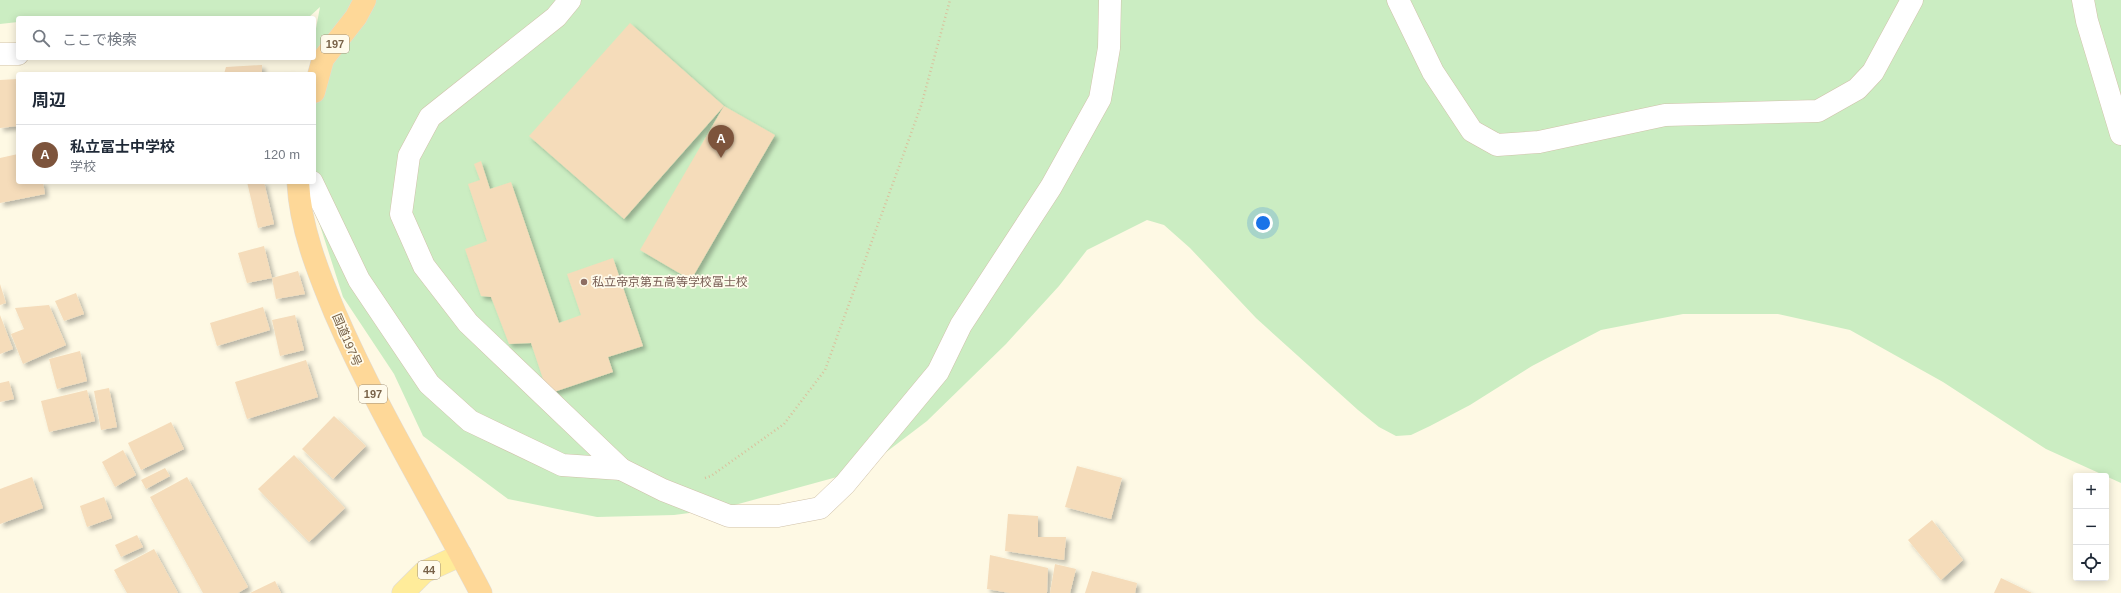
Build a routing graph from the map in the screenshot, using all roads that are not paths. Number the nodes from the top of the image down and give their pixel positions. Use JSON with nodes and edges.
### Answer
{"nodes":[{"id":1,"x":365,"y":0,"type":"edge"},
{"id":2,"x":570,"y":0,"type":"edge"},
{"id":3,"x":1110,"y":0,"type":"edge"},
{"id":4,"x":1398,"y":0,"type":"edge"},
{"id":5,"x":1912,"y":0,"type":"edge"},
{"id":6,"x":2083,"y":0,"type":"edge"},
{"id":7,"x":0,"y":54,"type":"edge"},
{"id":8,"x":16,"y":54,"type":"edge"},
{"id":9,"x":319,"y":58,"type":"edge"},
{"id":10,"x":316,"y":78,"type":"edge"},
{"id":11,"x":2121,"y":134,"type":"edge"},
{"id":12,"x":298,"y":184,"type":"edge"},
{"id":13,"x":313,"y":184,"type":"edge"},
{"id":14,"x":621,"y":469,"type":"junction"},
{"id":15,"x":461,"y":555,"type":"junction"},
{"id":16,"x":403,"y":593,"type":"edge"},
{"id":17,"x":481,"y":593,"type":"edge"}],
"edges":[{"from":1,"to":9,"type":"highway","number":"197"},
{"from":2,"to":14,"type":"street"},
{"from":3,"to":14,"type":"street"},
{"from":4,"to":5,"type":"street"},
{"from":6,"to":11,"type":"street"},
{"from":7,"to":8,"type":"street"},
{"from":9,"to":10,"type":"highway","number":"197"},
{"from":12,"to":15,"type":"highway","name":"国道197号","number":"197"},
{"from":13,"to":14,"type":"street"},
{"from":15,"to":16,"type":"main road","number":"44"},
{"from":15,"to":17,"type":"highway","name":"国道197号","number":"197"}]}
